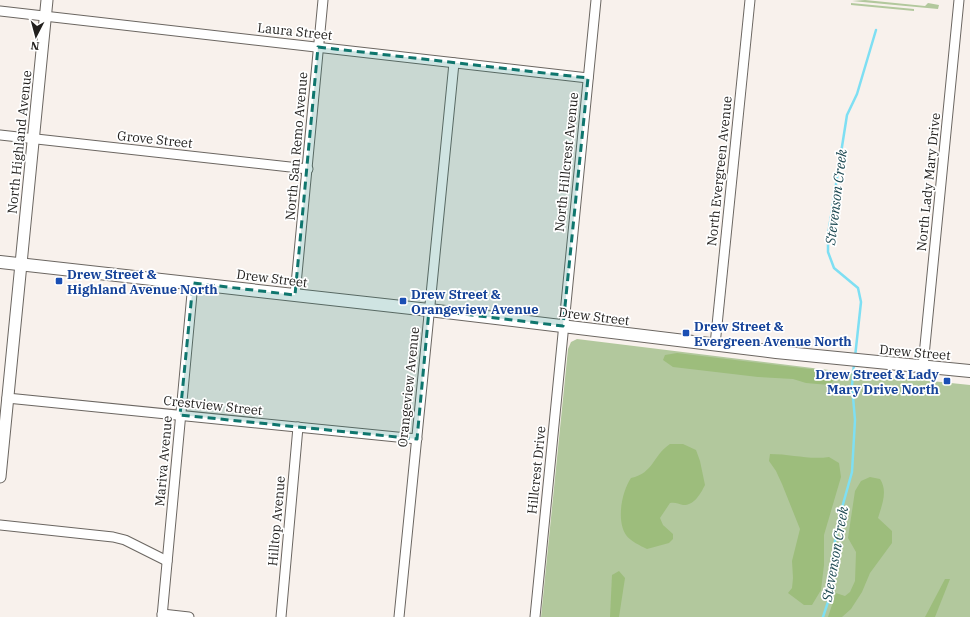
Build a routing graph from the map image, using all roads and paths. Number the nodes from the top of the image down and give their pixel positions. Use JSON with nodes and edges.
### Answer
{"nodes":[{"id":1,"x":47,"y":0,"type":"edge"},
{"id":2,"x":323,"y":0,"type":"edge"},
{"id":3,"x":596,"y":0,"type":"edge"},
{"id":4,"x":750,"y":0,"type":"edge"},
{"id":5,"x":959,"y":0,"type":"edge"},
{"id":6,"x":0,"y":11,"type":"edge"},
{"id":7,"x":45,"y":16,"type":"junction"},
{"id":8,"x":318,"y":47,"type":"junction"},
{"id":9,"x":454,"y":63,"type":"junction"},
{"id":10,"x":588,"y":78,"type":"junction"},
{"id":11,"x":0,"y":135,"type":"edge"},
{"id":12,"x":33,"y":138,"type":"junction"},
{"id":13,"x":308,"y":169,"type":"junction"},
{"id":14,"x":0,"y":262,"type":"edge"},
{"id":15,"x":21,"y":264,"type":"junction"},
{"id":16,"x":193,"y":283,"type":"junction"},
{"id":17,"x":295,"y":295,"type":"junction"},
{"id":18,"x":429,"y":310,"type":"junction"},
{"id":19,"x":563,"y":326,"type":"junction"},
{"id":20,"x":715,"y":345,"type":"junction"},
{"id":21,"x":923,"y":366,"type":"junction"},
{"id":22,"x":970,"y":371,"type":"edge"},
{"id":23,"x":7,"y":398,"type":"junction"},
{"id":24,"x":180,"y":415,"type":"junction"},
{"id":25,"x":298,"y":427,"type":"junction"},
{"id":26,"x":416,"y":439,"type":"junction"},
{"id":27,"x":0,"y":477,"type":"edge"},
{"id":28,"x":0,"y":525,"type":"edge"},
{"id":29,"x":166,"y":561,"type":"junction"},
{"id":30,"x":162,"y":616,"type":"edge"},
{"id":31,"x":189,"y":617,"type":"edge"},
{"id":32,"x":280,"y":617,"type":"edge"},
{"id":33,"x":399,"y":617,"type":"edge"},
{"id":34,"x":534,"y":617,"type":"edge"}],
"edges":[{"from":1,"to":7,"type":"street","name":"North Highland Avenue"},
{"from":2,"to":8,"type":"street","name":"North San Remo Avenue"},
{"from":3,"to":10,"type":"street","name":"North Hillcrest Avenue"},
{"from":4,"to":20,"type":"street","name":"North Evergreen Avenue"},
{"from":5,"to":21,"type":"street","name":"North Lady Mary Drive"},
{"from":6,"to":7,"type":"street","name":"Laura Street"},
{"from":7,"to":8,"type":"street","name":"Laura Street"},
{"from":7,"to":12,"type":"street","name":"North Highland Avenue"},
{"from":8,"to":9,"type":"street","name":"Laura Street"},
{"from":8,"to":13,"type":"street","name":"North San Remo Avenue"},
{"from":9,"to":10,"type":"street","name":"Laura Street"},
{"from":9,"to":18,"type":"street","name":"Orangeview Avenue"},
{"from":10,"to":19,"type":"street","name":"North Hillcrest Avenue"},
{"from":11,"to":12,"type":"street","name":"Grove Street"},
{"from":12,"to":13,"type":"street","name":"Grove Street"},
{"from":12,"to":15,"type":"street","name":"North Highland Avenue"},
{"from":13,"to":17,"type":"street","name":"North San Remo Avenue"},
{"from":14,"to":15,"type":"main road","name":"Drew Street"},
{"from":15,"to":16,"type":"main road","name":"Drew Street"},
{"from":15,"to":23,"type":"street","name":"North Highland Avenue"},
{"from":16,"to":17,"type":"main road","name":"Drew Street"},
{"from":16,"to":24,"type":"street","name":"Mariva Avenue"},
{"from":17,"to":18,"type":"main road","name":"Drew Street"},
{"from":18,"to":19,"type":"main road","name":"Drew Street"},
{"from":18,"to":26,"type":"street","name":"Orangeview Avenue"},
{"from":19,"to":20,"type":"main road","name":"Drew Street"},
{"from":19,"to":34,"type":"street","name":"Hillcrest Drive"},
{"from":20,"to":21,"type":"main road","name":"Drew Street"},
{"from":21,"to":22,"type":"main road","name":"Drew Street"},
{"from":23,"to":24,"type":"street","name":"Crestview Street"},
{"from":23,"to":27,"type":"street","name":"North Highland Avenue"},
{"from":24,"to":25,"type":"street","name":"Crestview Street"},
{"from":24,"to":29,"type":"street","name":"Mariva Avenue"},
{"from":25,"to":26,"type":"street","name":"Crestview Street"},
{"from":25,"to":32,"type":"street","name":"Hilltop Avenue"},
{"from":26,"to":33,"type":"street","name":"Orangeview Avenue"},
{"from":28,"to":29,"type":"street"},
{"from":29,"to":30,"type":"street","name":"Mariva Avenue"},
{"from":30,"to":31,"type":"street"}]}
